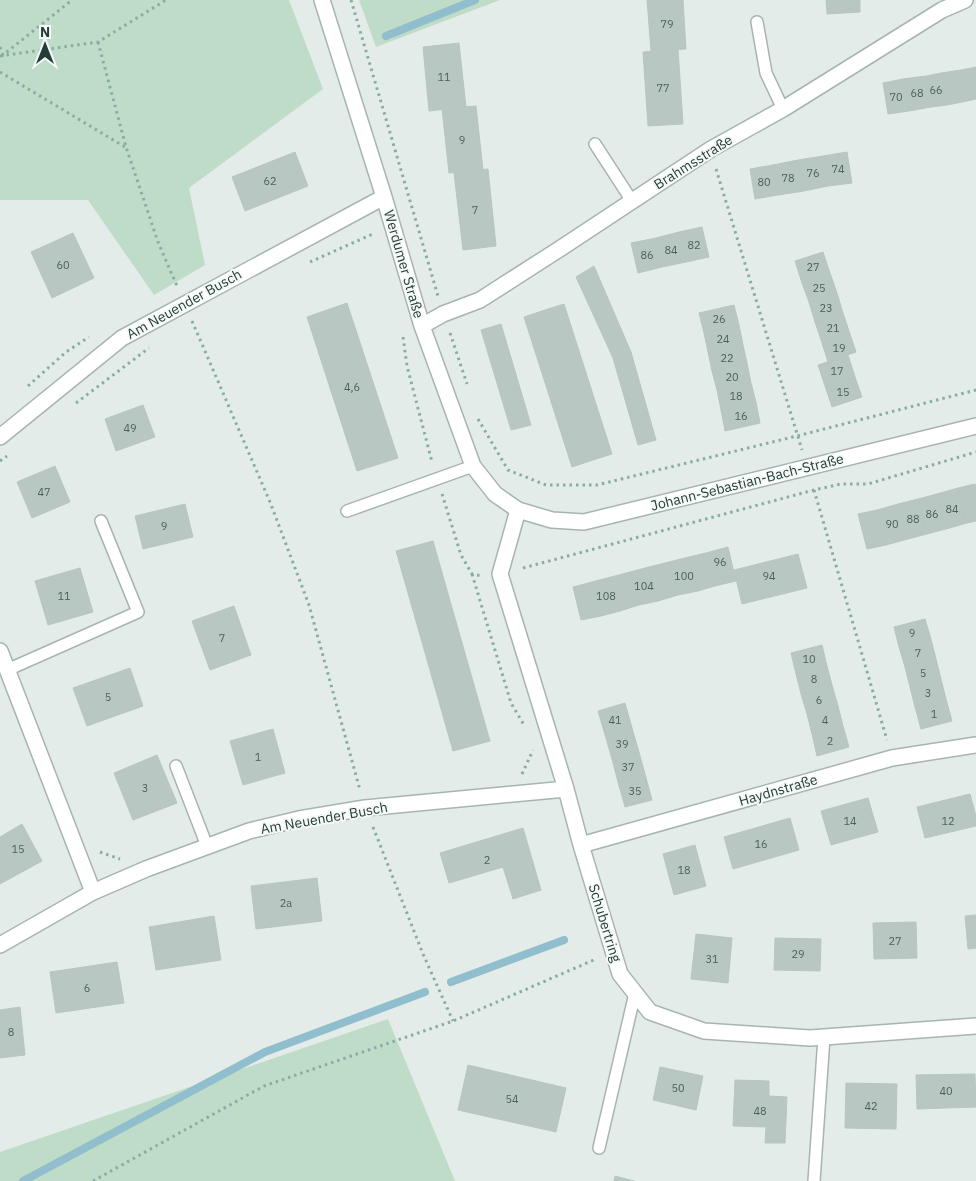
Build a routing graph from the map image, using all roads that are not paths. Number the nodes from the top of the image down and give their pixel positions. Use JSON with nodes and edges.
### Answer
{"nodes":[{"id":1,"x":322,"y":0,"type":"edge"},
{"id":2,"x":965,"y":0,"type":"edge"},
{"id":3,"x":757,"y":22,"type":"dead end"},
{"id":4,"x":783,"y":109,"type":"junction"},
{"id":5,"x":595,"y":144,"type":"dead end"},
{"id":6,"x":384,"y":197,"type":"junction"},
{"id":7,"x":632,"y":201,"type":"junction"},
{"id":8,"x":422,"y":326,"type":"junction"},
{"id":9,"x":976,"y":426,"type":"edge"},
{"id":10,"x":0,"y":437,"type":"edge"},
{"id":11,"x":473,"y":466,"type":"junction"},
{"id":12,"x":518,"y":510,"type":"junction"},
{"id":13,"x":347,"y":511,"type":"dead end"},
{"id":14,"x":101,"y":521,"type":"dead end"},
{"id":15,"x":0,"y":651,"type":"edge"},
{"id":16,"x":7,"y":670,"type":"junction"},
{"id":17,"x":976,"y":744,"type":"edge"},
{"id":18,"x":176,"y":766,"type":"dead end"},
{"id":19,"x":566,"y":789,"type":"junction"},
{"id":20,"x":581,"y":845,"type":"junction"},
{"id":21,"x":207,"y":846,"type":"junction"},
{"id":22,"x":93,"y":892,"type":"junction"},
{"id":23,"x":0,"y":945,"type":"edge"},
{"id":24,"x":635,"y":993,"type":"junction"},
{"id":25,"x":976,"y":1026,"type":"edge"},
{"id":26,"x":824,"y":1038,"type":"junction"},
{"id":27,"x":599,"y":1148,"type":"dead end"},
{"id":28,"x":814,"y":1181,"type":"edge"}],
"edges":[{"from":1,"to":6,"type":"street","name":"Werdumer Straße"},
{"from":2,"to":4,"type":"street","name":"Brahmsstraße"},
{"from":3,"to":4,"type":"lane"},
{"from":4,"to":7,"type":"street","name":"Brahmsstraße"},
{"from":5,"to":7,"type":"lane"},
{"from":6,"to":8,"type":"street","name":"Werdumer Straße"},
{"from":6,"to":10,"type":"street","name":"Am Neuender Busch"},
{"from":7,"to":8,"type":"street","name":"Brahmsstraße"},
{"from":8,"to":11,"type":"street","name":"Werdumer Straße"},
{"from":9,"to":12,"type":"street","name":"Johann-Sebastian-Bach-Straße"},
{"from":11,"to":12,"type":"street","name":"Werdumer Straße"},
{"from":11,"to":13,"type":"lane"},
{"from":12,"to":19,"type":"street","name":"Schubertring"},
{"from":14,"to":16,"type":"lane"},
{"from":15,"to":16,"type":"street"},
{"from":16,"to":22,"type":"street"},
{"from":17,"to":20,"type":"street","name":"Haydnstraße"},
{"from":18,"to":21,"type":"lane"},
{"from":19,"to":20,"type":"street","name":"Schubertring"},
{"from":19,"to":21,"type":"street","name":"Am Neuender Busch"},
{"from":20,"to":24,"type":"street","name":"Schubertring"},
{"from":21,"to":22,"type":"street","name":"Am Neuender Busch"},
{"from":22,"to":23,"type":"street","name":"Am Neuender Busch"},
{"from":24,"to":26,"type":"street","name":"Schubertring"},
{"from":24,"to":27,"type":"lane"},
{"from":25,"to":26,"type":"street","name":"Schubertring"},
{"from":26,"to":28,"type":"lane"}]}
